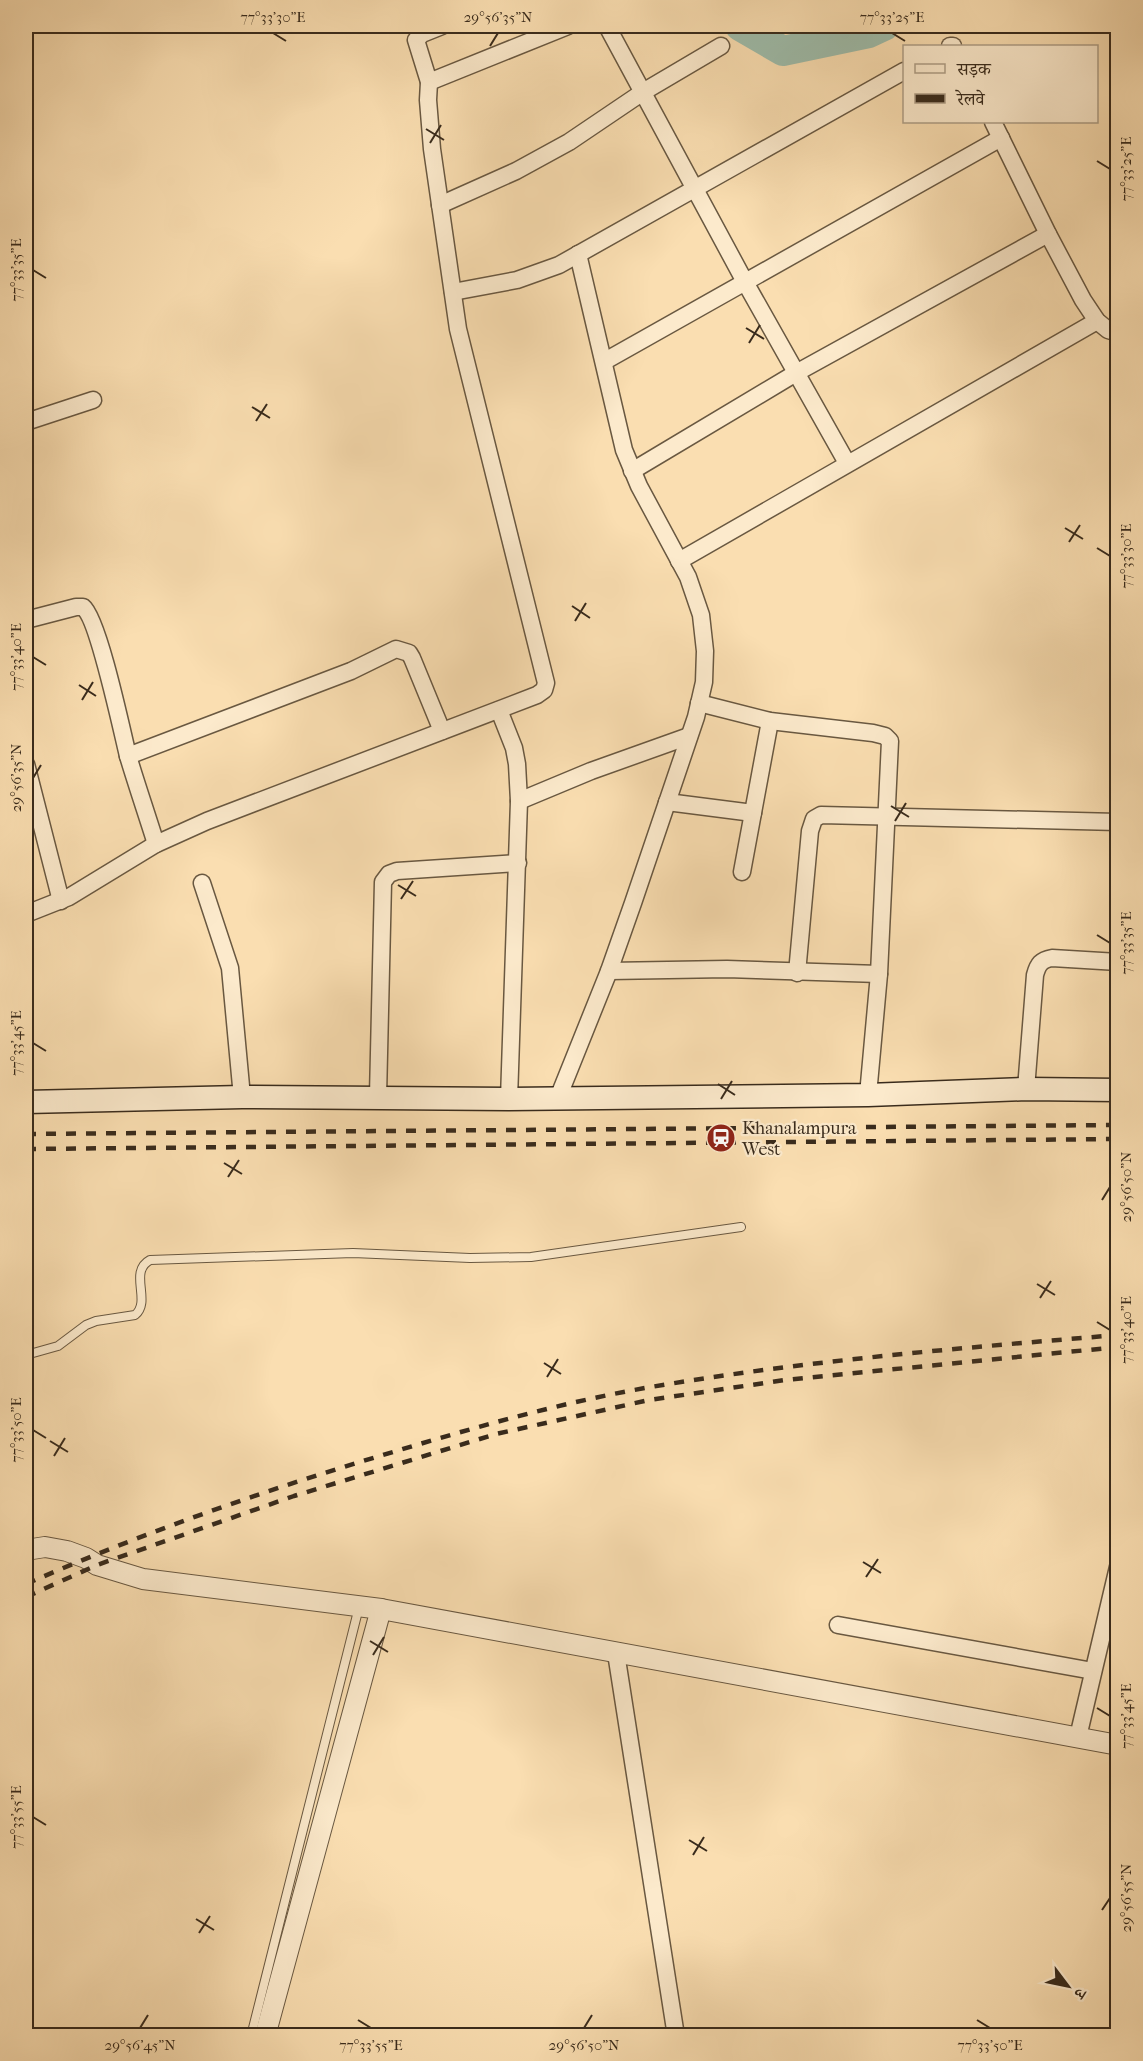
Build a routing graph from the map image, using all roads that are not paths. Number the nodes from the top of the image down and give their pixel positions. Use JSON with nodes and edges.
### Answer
{"nodes":[{"id":1,"x":442,"y":26,"type":"edge"},
{"id":2,"x":562,"y":26,"type":"edge"},
{"id":3,"x":607,"y":26,"type":"edge"},
{"id":4,"x":721,"y":46,"type":"dead end"},
{"id":5,"x":903,"y":72,"type":"edge"},
{"id":6,"x":429,"y":82,"type":"junction"},
{"id":7,"x":643,"y":92,"type":"junction"},
{"id":8,"x":994,"y":123,"type":"edge"},
{"id":9,"x":1001,"y":138,"type":"junction"},
{"id":10,"x":694,"y":189,"type":"junction"},
{"id":11,"x":440,"y":204,"type":"junction"},
{"id":12,"x":1048,"y":234,"type":"junction"},
{"id":13,"x":578,"y":254,"type":"junction"},
{"id":14,"x":745,"y":282,"type":"junction"},
{"id":15,"x":453,"y":292,"type":"junction"},
{"id":16,"x":1097,"y":321,"type":"junction"},
{"id":17,"x":1118,"y":333,"type":"edge"},
{"id":18,"x":605,"y":361,"type":"junction"},
{"id":19,"x":796,"y":373,"type":"junction"},
{"id":20,"x":93,"y":400,"type":"dead end"},
{"id":21,"x":26,"y":422,"type":"edge"},
{"id":22,"x":847,"y":464,"type":"junction"},
{"id":23,"x":632,"y":471,"type":"junction"},
{"id":24,"x":679,"y":561,"type":"junction"},
{"id":25,"x":26,"y":620,"type":"edge"},
{"id":26,"x":699,"y":703,"type":"junction"},
{"id":27,"x":499,"y":710,"type":"junction"},
{"id":28,"x":770,"y":721,"type":"junction"},
{"id":29,"x":442,"y":731,"type":"junction"},
{"id":30,"x":689,"y":736,"type":"junction"},
{"id":31,"x":128,"y":756,"type":"junction"},
{"id":32,"x":26,"y":764,"type":"edge"},
{"id":33,"x":519,"y":801,"type":"junction"},
{"id":34,"x":667,"y":802,"type":"junction"},
{"id":35,"x":753,"y":813,"type":"junction"},
{"id":36,"x":888,"y":817,"type":"junction"},
{"id":37,"x":1118,"y":822,"type":"edge"},
{"id":38,"x":156,"y":844,"type":"junction"},
{"id":39,"x":518,"y":863,"type":"junction"},
{"id":40,"x":742,"y":872,"type":"dead end"},
{"id":41,"x":202,"y":883,"type":"dead end"},
{"id":42,"x":61,"y":900,"type":"junction"},
{"id":43,"x":26,"y":914,"type":"edge"},
{"id":44,"x":1118,"y":962,"type":"edge"},
{"id":45,"x":609,"y":971,"type":"junction"},
{"id":46,"x":797,"y":973,"type":"junction"},
{"id":47,"x":879,"y":974,"type":"junction"},
{"id":48,"x":1026,"y":1089,"type":"junction"},
{"id":49,"x":1118,"y":1089,"type":"edge"},
{"id":50,"x":868,"y":1095,"type":"junction"},
{"id":51,"x":378,"y":1096,"type":"junction"},
{"id":52,"x":242,"y":1097,"type":"junction"},
{"id":53,"x":558,"y":1098,"type":"junction"},
{"id":54,"x":509,"y":1099,"type":"junction"},
{"id":55,"x":26,"y":1102,"type":"edge"},
{"id":56,"x":741,"y":1227,"type":"dead end"},
{"id":57,"x":26,"y":1355,"type":"edge"},
{"id":58,"x":26,"y":1550,"type":"edge"},
{"id":59,"x":1118,"y":1567,"type":"edge"},
{"id":60,"x":359,"y":1607,"type":"junction"},
{"id":61,"x":381,"y":1609,"type":"junction"},
{"id":62,"x":838,"y":1625,"type":"dead end"},
{"id":63,"x":616,"y":1653,"type":"junction"},
{"id":64,"x":1093,"y":1671,"type":"junction"},
{"id":65,"x":1078,"y":1737,"type":"junction"},
{"id":66,"x":1118,"y":1745,"type":"edge"},
{"id":67,"x":251,"y":2036,"type":"edge"},
{"id":68,"x":265,"y":2036,"type":"edge"},
{"id":69,"x":676,"y":2036,"type":"edge"}],
"edges":[{"from":1,"to":6,"type":"street"},
{"from":2,"to":6,"type":"street"},
{"from":3,"to":7,"type":"street"},
{"from":4,"to":7,"type":"street"},
{"from":5,"to":10,"type":"street"},
{"from":6,"to":11,"type":"street"},
{"from":7,"to":10,"type":"street"},
{"from":7,"to":11,"type":"street"},
{"from":8,"to":9,"type":"street"},
{"from":9,"to":12,"type":"street"},
{"from":9,"to":14,"type":"street"},
{"from":10,"to":13,"type":"street"},
{"from":10,"to":14,"type":"street"},
{"from":11,"to":15,"type":"street"},
{"from":12,"to":16,"type":"street"},
{"from":12,"to":19,"type":"street"},
{"from":13,"to":15,"type":"street"},
{"from":13,"to":18,"type":"street"},
{"from":14,"to":18,"type":"street"},
{"from":14,"to":19,"type":"street"},
{"from":15,"to":27,"type":"street"},
{"from":16,"to":17,"type":"street"},
{"from":16,"to":22,"type":"street"},
{"from":18,"to":23,"type":"street"},
{"from":19,"to":22,"type":"street"},
{"from":19,"to":23,"type":"street"},
{"from":20,"to":21,"type":"street"},
{"from":22,"to":24,"type":"street"},
{"from":23,"to":24,"type":"street"},
{"from":24,"to":26,"type":"street"},
{"from":25,"to":31,"type":"street"},
{"from":26,"to":28,"type":"street"},
{"from":26,"to":30,"type":"street"},
{"from":27,"to":29,"type":"street"},
{"from":27,"to":33,"type":"street"},
{"from":28,"to":35,"type":"street"},
{"from":28,"to":36,"type":"street"},
{"from":29,"to":31,"type":"street"},
{"from":29,"to":38,"type":"street"},
{"from":30,"to":33,"type":"street"},
{"from":30,"to":34,"type":"street"},
{"from":31,"to":38,"type":"street"},
{"from":32,"to":42,"type":"street"},
{"from":33,"to":39,"type":"street"},
{"from":34,"to":35,"type":"street"},
{"from":34,"to":45,"type":"street"},
{"from":35,"to":40,"type":"street"},
{"from":36,"to":37,"type":"street"},
{"from":36,"to":46,"type":"street"},
{"from":36,"to":47,"type":"street"},
{"from":38,"to":42,"type":"street"},
{"from":39,"to":51,"type":"street"},
{"from":39,"to":54,"type":"street"},
{"from":41,"to":52,"type":"street"},
{"from":42,"to":43,"type":"street"},
{"from":44,"to":48,"type":"street"},
{"from":45,"to":46,"type":"street"},
{"from":45,"to":53,"type":"street"},
{"from":46,"to":47,"type":"street"},
{"from":47,"to":50,"type":"street"},
{"from":48,"to":49,"type":"main road"},
{"from":48,"to":50,"type":"main road"},
{"from":50,"to":53,"type":"main road"},
{"from":51,"to":52,"type":"main road"},
{"from":51,"to":54,"type":"main road"},
{"from":52,"to":55,"type":"main road"},
{"from":53,"to":54,"type":"main road"},
{"from":56,"to":57,"type":"lane"},
{"from":58,"to":60,"type":"street"},
{"from":59,"to":64,"type":"street"},
{"from":60,"to":61,"type":"street"},
{"from":60,"to":67,"type":"lane"},
{"from":61,"to":63,"type":"street"},
{"from":61,"to":68,"type":"street"},
{"from":62,"to":64,"type":"street"},
{"from":63,"to":65,"type":"street"},
{"from":63,"to":69,"type":"street"},
{"from":64,"to":65,"type":"street"},
{"from":65,"to":66,"type":"street"}]}
